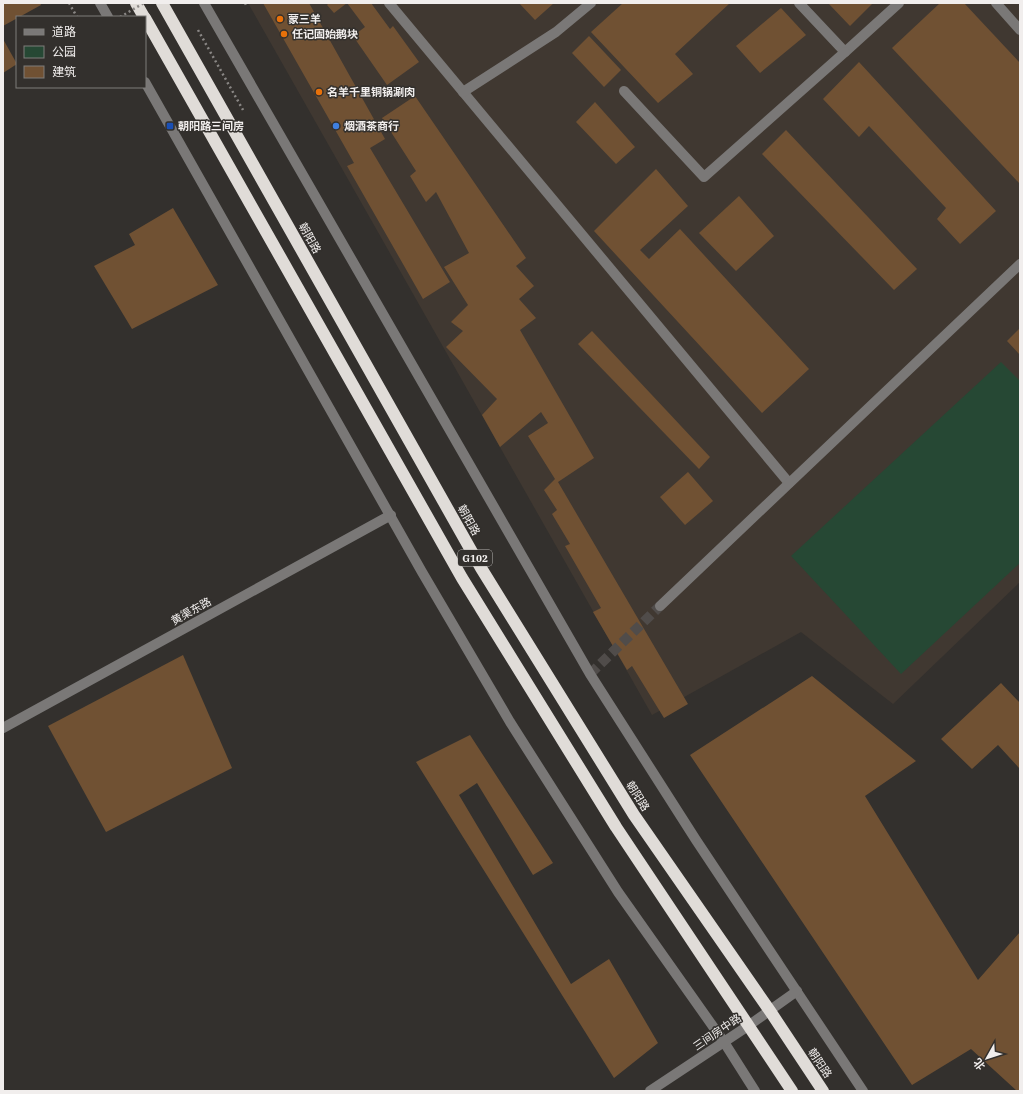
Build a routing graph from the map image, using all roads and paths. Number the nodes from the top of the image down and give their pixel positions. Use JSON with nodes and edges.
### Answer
{"nodes":[{"id":1,"x":69,"y":3,"type":"edge"},
{"id":2,"x":100,"y":3,"type":"edge"},
{"id":3,"x":136,"y":3,"type":"edge"},
{"id":4,"x":144,"y":3,"type":"edge"},
{"id":5,"x":162,"y":3,"type":"edge"},
{"id":6,"x":204,"y":3,"type":"edge"},
{"id":7,"x":244,"y":3,"type":"edge"},
{"id":8,"x":389,"y":3,"type":"edge"},
{"id":9,"x":591,"y":3,"type":"edge"},
{"id":10,"x":799,"y":3,"type":"edge"},
{"id":11,"x":899,"y":3,"type":"edge"},
{"id":12,"x":996,"y":3,"type":"edge"},
{"id":13,"x":247,"y":7,"type":"dead end"},
{"id":14,"x":76,"y":16,"type":"edge"},
{"id":15,"x":107,"y":16,"type":"edge"},
{"id":16,"x":122,"y":16,"type":"edge"},
{"id":17,"x":144,"y":16,"type":"edge"},
{"id":18,"x":146,"y":20,"type":"edge"},
{"id":19,"x":1020,"y":30,"type":"edge"},
{"id":20,"x":845,"y":52,"type":"junction"},
{"id":21,"x":146,"y":84,"type":"edge"},
{"id":22,"x":624,"y":91,"type":"dead end"},
{"id":23,"x":463,"y":92,"type":"junction"},
{"id":24,"x":1020,"y":264,"type":"edge"},
{"id":25,"x":789,"y":483,"type":"junction"},
{"id":26,"x":391,"y":515,"type":"junction"},
{"id":27,"x":660,"y":606,"type":"tunnel mouth"},
{"id":28,"x":3,"y":728,"type":"edge"},
{"id":29,"x":797,"y":991,"type":"junction"},
{"id":30,"x":770,"y":1011,"type":"junction"},
{"id":31,"x":748,"y":1026,"type":"junction"},
{"id":32,"x":724,"y":1042,"type":"junction"},
{"id":33,"x":650,"y":1091,"type":"edge"},
{"id":34,"x":755,"y":1091,"type":"edge"},
{"id":35,"x":792,"y":1091,"type":"edge"},
{"id":36,"x":823,"y":1091,"type":"edge"},
{"id":37,"x":863,"y":1091,"type":"edge"}],
"edges":[{"from":1,"to":14,"type":"path"},
{"from":2,"to":15,"type":"street"},
{"from":3,"to":17,"type":"highway","number":"G102"},
{"from":4,"to":16,"type":"path","bridge":true},
{"from":5,"to":30,"type":"highway","name":"朝阳路","number":"G102"},
{"from":6,"to":29,"type":"street","name":"朝阳路"},
{"from":7,"to":13,"type":"path"},
{"from":8,"to":23,"type":"street"},
{"from":9,"to":23,"type":"street"},
{"from":10,"to":20,"type":"street"},
{"from":11,"to":20,"type":"street"},
{"from":12,"to":19,"type":"street"},
{"from":18,"to":31,"type":"highway","number":"G102"},
{"from":20,"to":22,"type":"street"},
{"from":21,"to":26,"type":"street"},
{"from":23,"to":25,"type":"street"},
{"from":24,"to":25,"type":"street"},
{"from":25,"to":27,"type":"street"},
{"from":26,"to":28,"type":"street","name":"黄渠东路"},
{"from":26,"to":32,"type":"street"},
{"from":29,"to":30,"type":"street","name":"三间房中路"},
{"from":29,"to":37,"type":"street","name":"朝阳路"},
{"from":30,"to":31,"type":"street","name":"三间房中路"},
{"from":30,"to":36,"type":"highway","name":"朝阳路","number":"G102"},
{"from":31,"to":32,"type":"street","name":"三间房中路"},
{"from":31,"to":35,"type":"highway","number":"G102"},
{"from":32,"to":33,"type":"street","name":"三间房中路"},
{"from":32,"to":34,"type":"street"}]}
